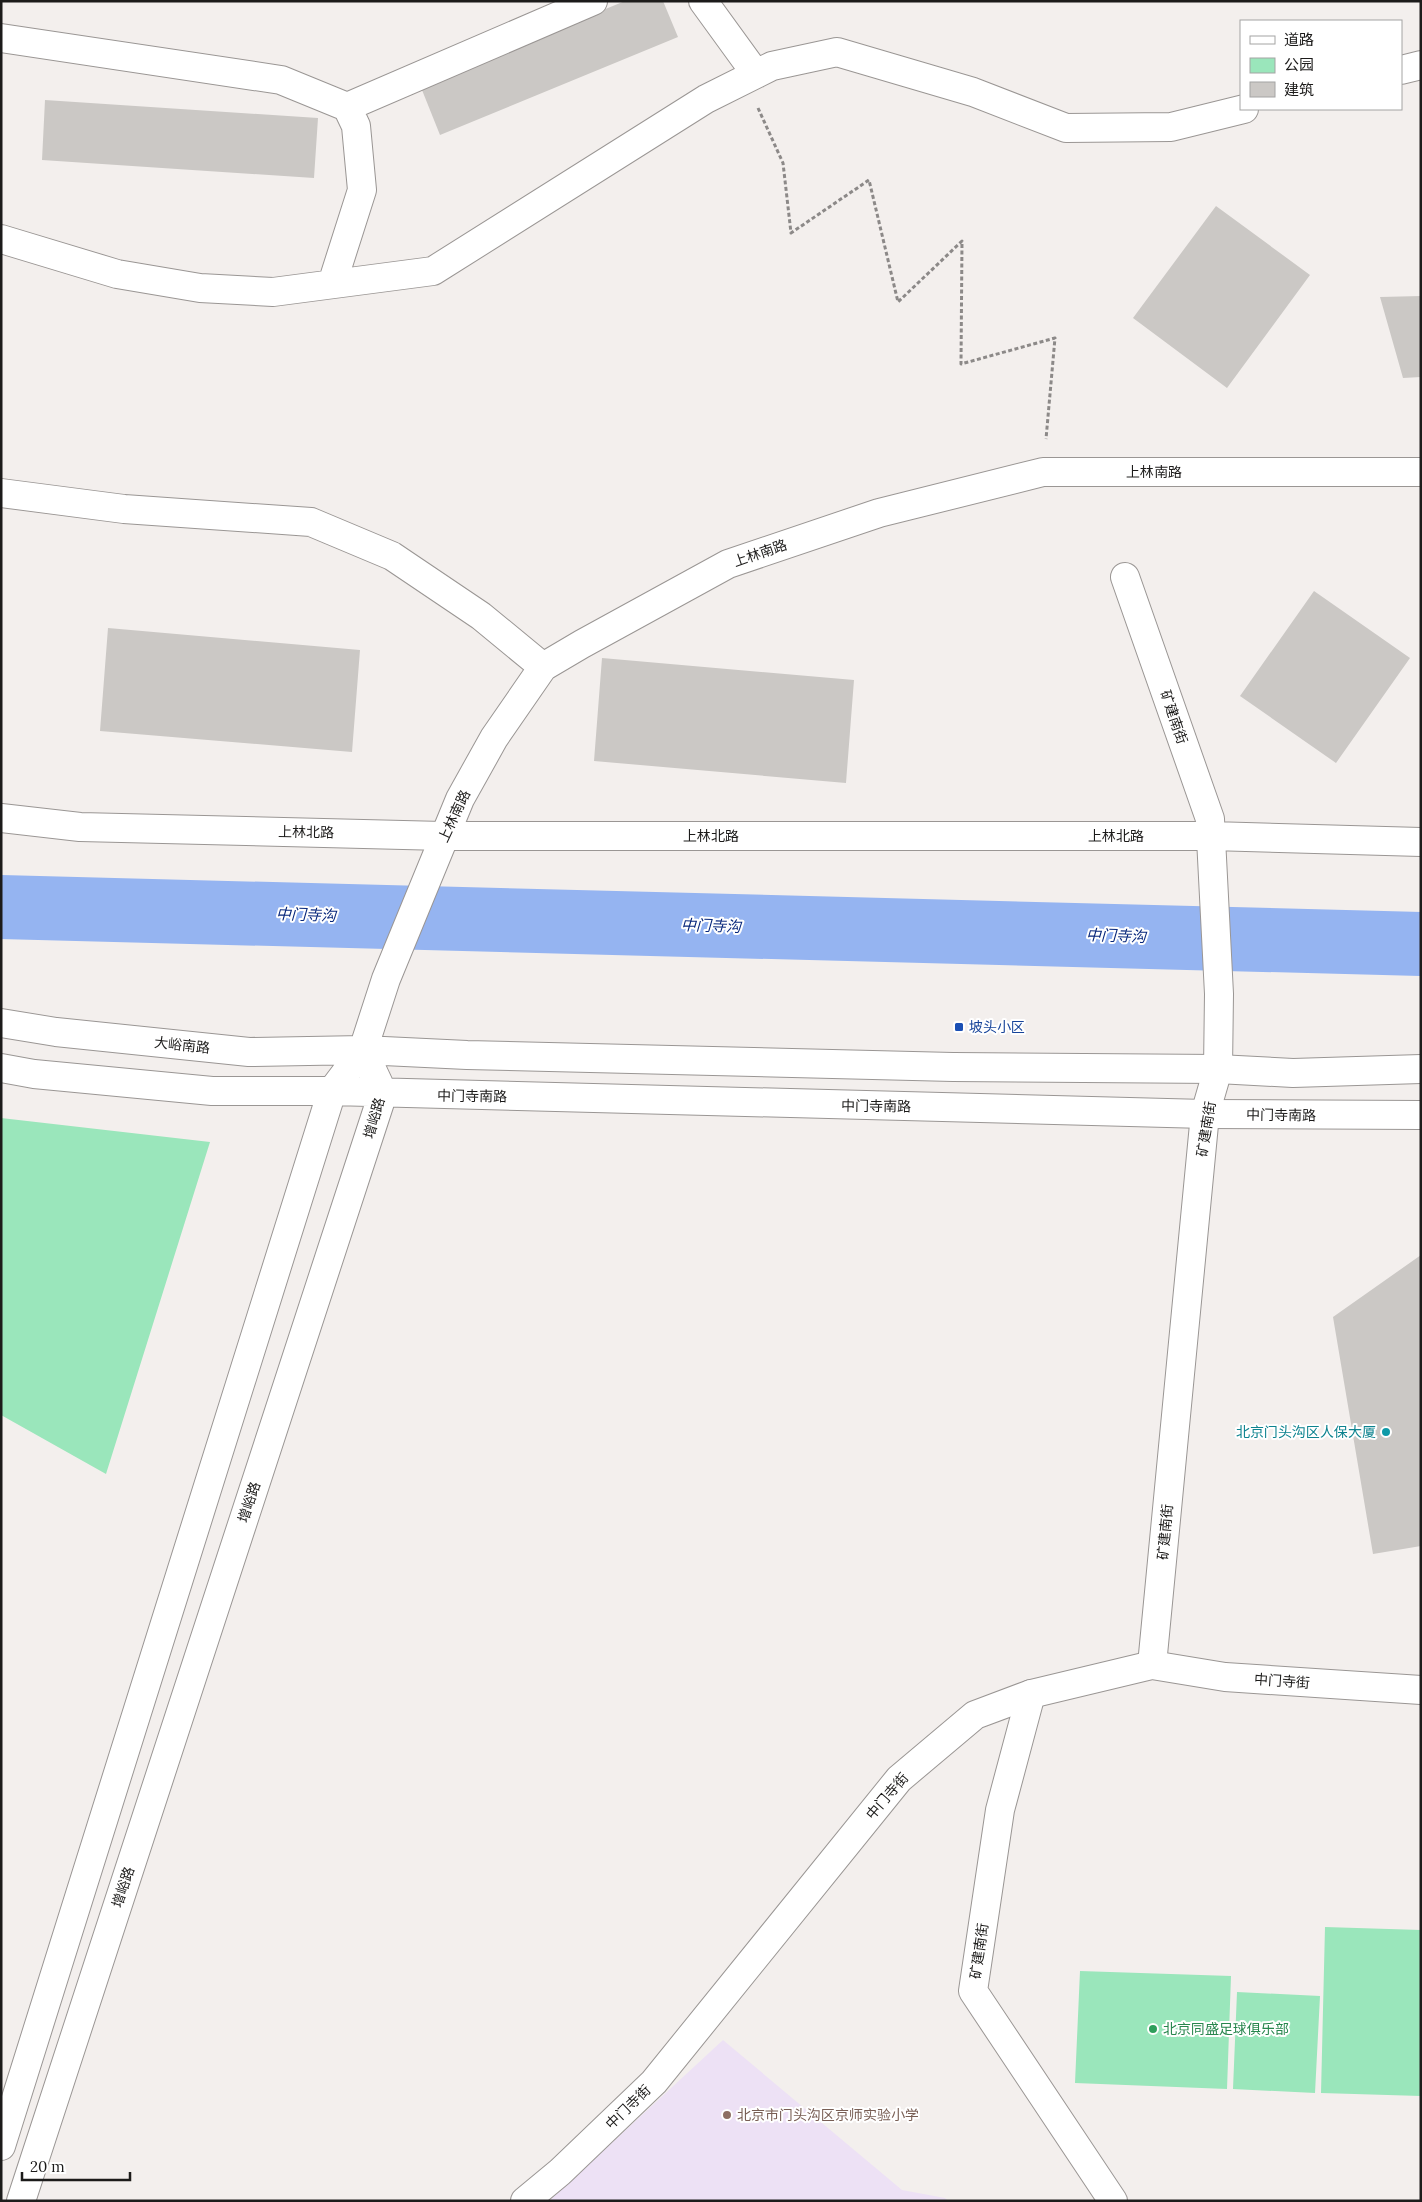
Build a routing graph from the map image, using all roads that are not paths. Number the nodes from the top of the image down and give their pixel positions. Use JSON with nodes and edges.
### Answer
{"nodes":[{"id":1,"x":593,"y":1,"type":"edge"},
{"id":2,"x":703,"y":1,"type":"edge"},
{"id":3,"x":1,"y":38,"type":"edge"},
{"id":4,"x":1421,"y":65,"type":"edge"},
{"id":5,"x":1402,"y":70,"type":"edge"},
{"id":6,"x":750,"y":77,"type":"junction"},
{"id":7,"x":346,"y":108,"type":"junction"},
{"id":8,"x":1240,"y":110,"type":"edge"},
{"id":9,"x":1,"y":239,"type":"edge"},
{"id":10,"x":332,"y":284,"type":"junction"},
{"id":11,"x":1421,"y":472,"type":"edge"},
{"id":12,"x":1,"y":493,"type":"edge"},
{"id":13,"x":1125,"y":577,"type":"dead end"},
{"id":14,"x":543,"y":668,"type":"junction"},
{"id":15,"x":1,"y":818,"type":"edge"},
{"id":16,"x":443,"y":836,"type":"junction"},
{"id":17,"x":1211,"y":837,"type":"junction"},
{"id":18,"x":1421,"y":842,"type":"edge"},
{"id":19,"x":1,"y":1023,"type":"edge"},
{"id":20,"x":363,"y":1050,"type":"junction"},
{"id":21,"x":1,"y":1068,"type":"edge"},
{"id":22,"x":1218,"y":1069,"type":"junction"},
{"id":23,"x":1421,"y":1069,"type":"edge"},
{"id":24,"x":332,"y":1091,"type":"junction"},
{"id":25,"x":383,"y":1093,"type":"junction"},
{"id":26,"x":1205,"y":1114,"type":"junction"},
{"id":27,"x":1421,"y":1115,"type":"edge"},
{"id":28,"x":1152,"y":1665,"type":"junction"},
{"id":29,"x":1421,"y":1690,"type":"edge"},
{"id":30,"x":1031,"y":1694,"type":"junction"},
{"id":31,"x":1,"y":2146,"type":"edge"},
{"id":32,"x":20,"y":2201,"type":"edge"},
{"id":33,"x":525,"y":2201,"type":"edge"},
{"id":34,"x":1113,"y":2201,"type":"edge"}],
"edges":[{"from":1,"to":7,"type":"street"},
{"from":2,"to":6,"type":"street"},
{"from":3,"to":7,"type":"street"},
{"from":4,"to":5,"type":"street"},
{"from":6,"to":8,"type":"street"},
{"from":6,"to":10,"type":"street"},
{"from":7,"to":10,"type":"street"},
{"from":9,"to":10,"type":"street"},
{"from":11,"to":14,"type":"street","name":"上林南路"},
{"from":12,"to":14,"type":"street"},
{"from":13,"to":17,"type":"street","name":"矿建南街"},
{"from":14,"to":16,"type":"street","name":"上林南路"},
{"from":15,"to":16,"type":"street","name":"上林北路"},
{"from":16,"to":17,"type":"street","name":"上林北路"},
{"from":16,"to":20,"type":"street","name":"上林南路"},
{"from":17,"to":18,"type":"street","name":"上林北路"},
{"from":17,"to":22,"type":"street","name":"矿建南街"},
{"from":19,"to":20,"type":"street","name":"大峪南路"},
{"from":20,"to":22,"type":"street"},
{"from":20,"to":24,"type":"street"},
{"from":20,"to":25,"type":"street","name":"增峪路"},
{"from":21,"to":24,"type":"street"},
{"from":22,"to":23,"type":"street"},
{"from":22,"to":26,"type":"street","name":"矿建南街"},
{"from":24,"to":25,"type":"street","name":"中门寺南路"},
{"from":24,"to":31,"type":"street"},
{"from":25,"to":26,"type":"street","name":"中门寺南路"},
{"from":25,"to":32,"type":"street","name":"增峪路"},
{"from":26,"to":27,"type":"street","name":"中门寺南路"},
{"from":26,"to":28,"type":"street","name":"矿建南街"},
{"from":28,"to":29,"type":"street","name":"中门寺街"},
{"from":28,"to":30,"type":"street","name":"中门寺街"},
{"from":30,"to":33,"type":"street","name":"中门寺街"},
{"from":30,"to":34,"type":"street","name":"矿建南街"}]}
